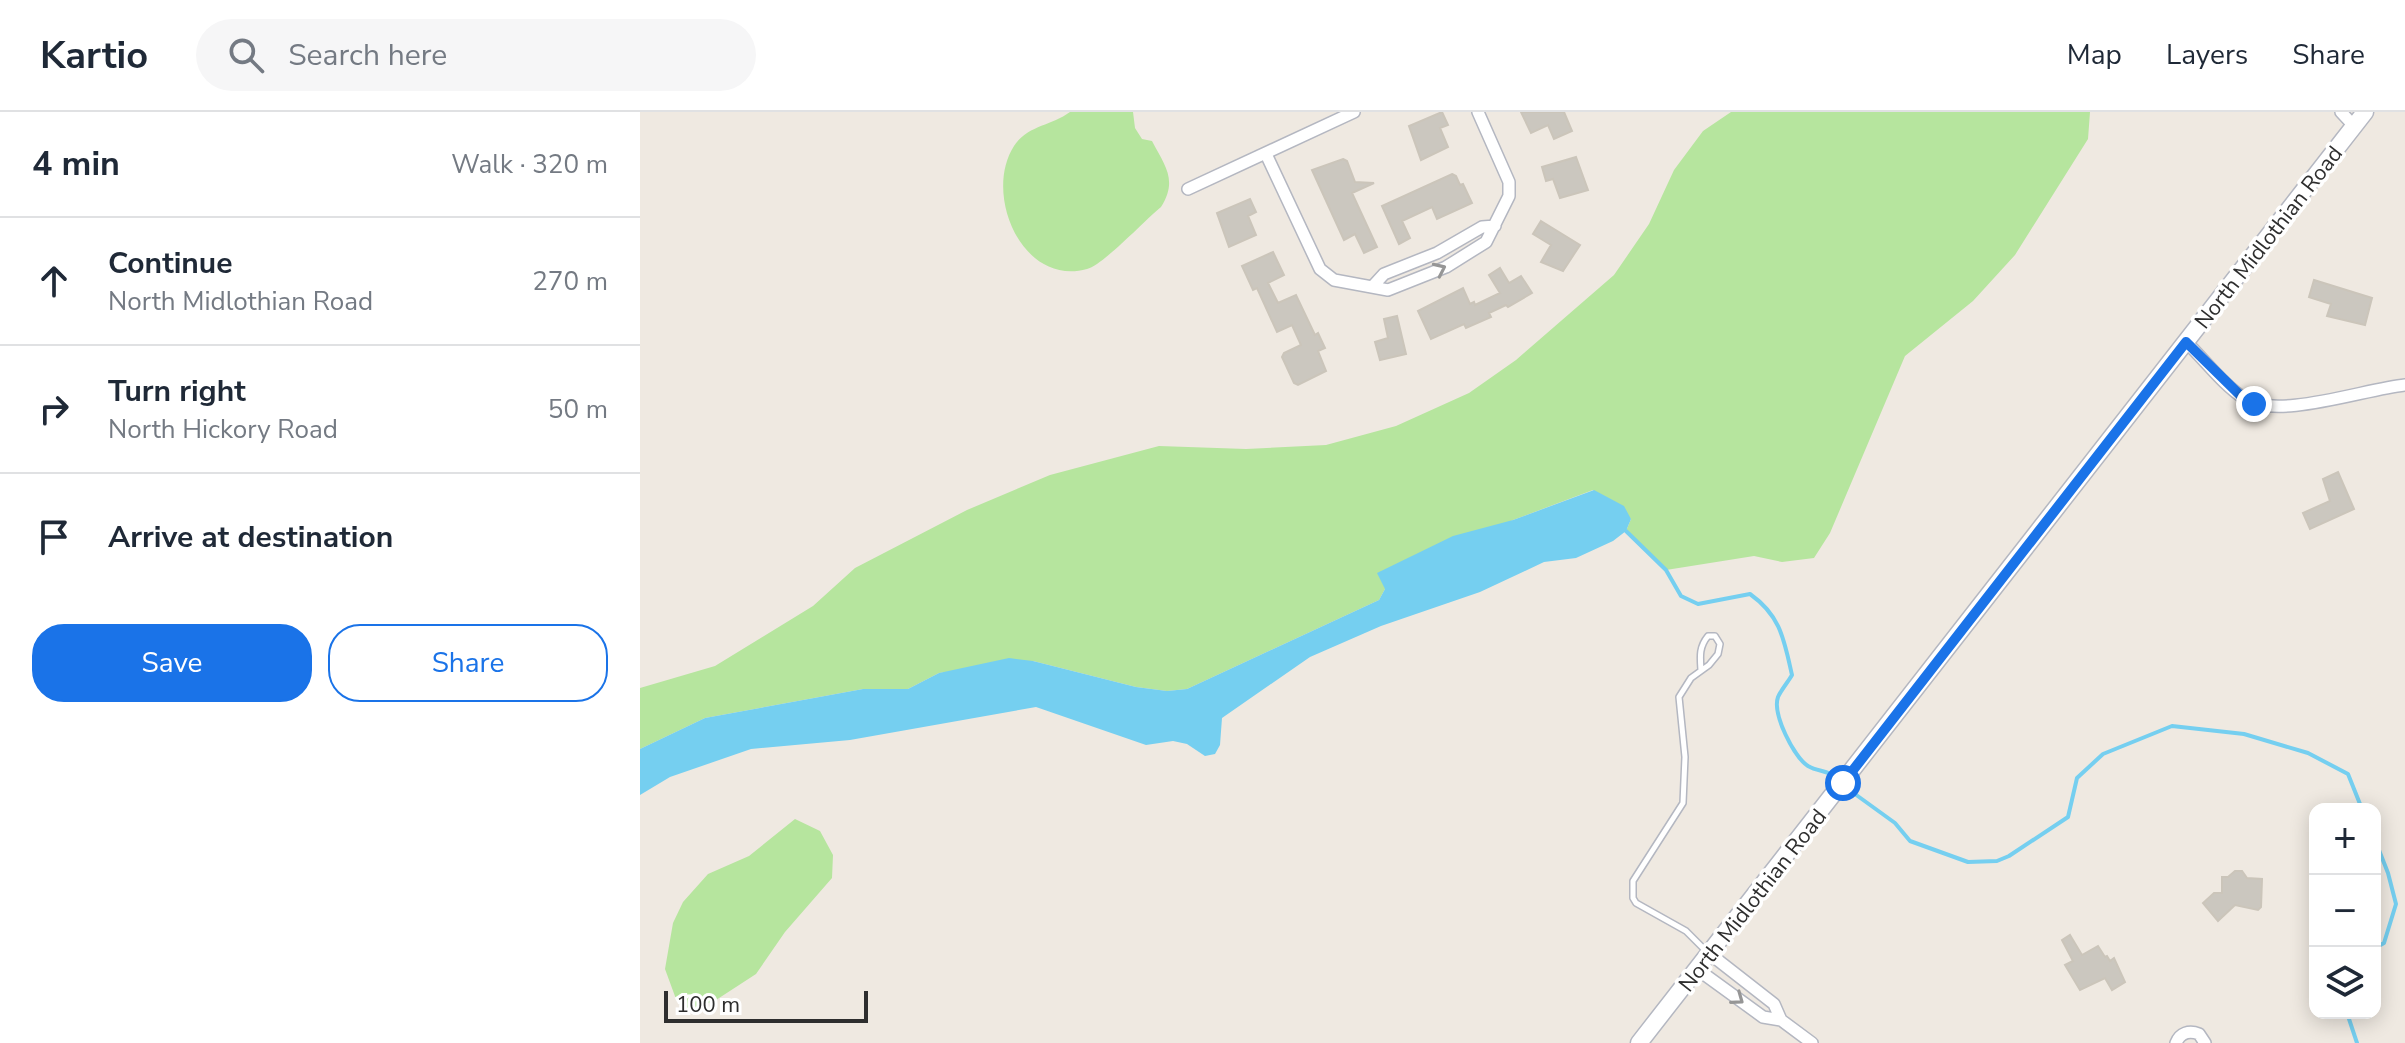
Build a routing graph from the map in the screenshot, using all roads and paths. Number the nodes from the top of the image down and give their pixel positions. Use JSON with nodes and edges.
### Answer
{"nodes":[{"id":1,"x":1354,"y":112,"type":"edge"},
{"id":2,"x":1478,"y":112,"type":"edge"},
{"id":3,"x":2341,"y":112,"type":"edge"},
{"id":4,"x":2365,"y":112,"type":"edge"},
{"id":5,"x":2354,"y":126,"type":"junction"},
{"id":6,"x":1266,"y":154,"type":"junction"},
{"id":7,"x":1188,"y":189,"type":"dead end"},
{"id":8,"x":1495,"y":226,"type":"junction"},
{"id":9,"x":1373,"y":286,"type":"junction"},
{"id":10,"x":2186,"y":342,"type":"junction"},
{"id":11,"x":2405,"y":385,"type":"edge"},
{"id":12,"x":1701,"y":670,"type":"junction"},
{"id":13,"x":1710,"y":954,"type":"junction"},
{"id":14,"x":1697,"y":969,"type":"junction"},
{"id":15,"x":1781,"y":1020,"type":"junction"},
{"id":16,"x":1639,"y":1043,"type":"edge"},
{"id":17,"x":1812,"y":1043,"type":"edge"},
{"id":18,"x":2176,"y":1043,"type":"edge"},
{"id":19,"x":2205,"y":1043,"type":"edge"}],
"edges":[{"from":1,"to":6,"type":"street"},
{"from":2,"to":8,"type":"street"},
{"from":3,"to":5,"type":"street"},
{"from":4,"to":5,"type":"main road","name":"North Midlothian Road"},
{"from":5,"to":10,"type":"main road","name":"North Midlothian Road"},
{"from":6,"to":7,"type":"street"},
{"from":6,"to":9,"type":"street"},
{"from":8,"to":9,"type":"street"},
{"from":9,"to":8,"type":"street","one_way":true},
{"from":10,"to":11,"type":"street"},
{"from":10,"to":13,"type":"main road","name":"North Midlothian Road"},
{"from":12,"to":12,"type":"lane"},
{"from":12,"to":13,"type":"lane"},
{"from":13,"to":14,"type":"main road","name":"North Midlothian Road"},
{"from":13,"to":15,"type":"street"},
{"from":14,"to":15,"type":"street","one_way":true},
{"from":14,"to":16,"type":"main road","name":"North Midlothian Road"},
{"from":15,"to":17,"type":"street"},
{"from":18,"to":19,"type":"street"}]}
